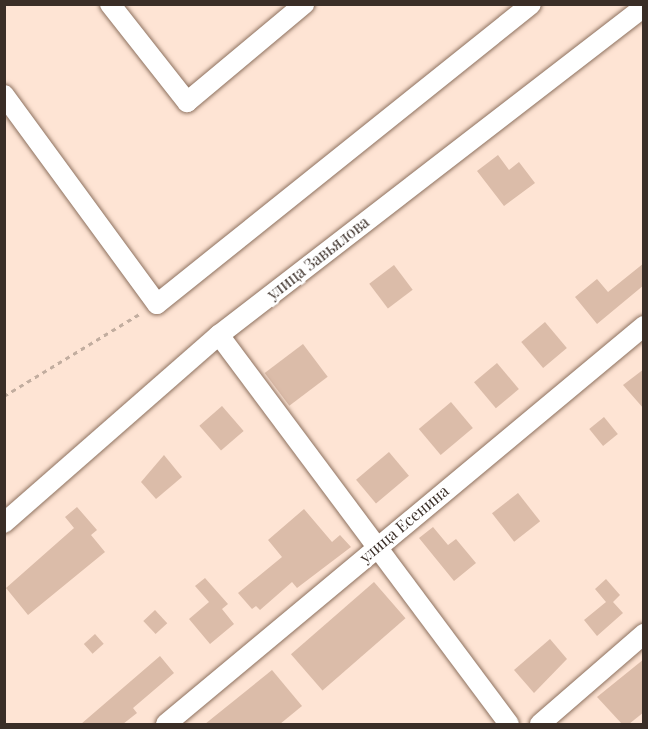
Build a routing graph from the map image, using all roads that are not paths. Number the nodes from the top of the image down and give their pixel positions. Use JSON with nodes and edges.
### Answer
{"nodes":[{"id":1,"x":110,"y":4,"type":"edge"},
{"id":2,"x":303,"y":4,"type":"edge"},
{"id":3,"x":531,"y":4,"type":"edge"},
{"id":4,"x":644,"y":6,"type":"edge"},
{"id":5,"x":4,"y":95,"type":"edge"},
{"id":6,"x":644,"y":326,"type":"edge"},
{"id":7,"x":219,"y":334,"type":"junction"},
{"id":8,"x":4,"y":523,"type":"edge"},
{"id":9,"x":377,"y":546,"type":"junction"},
{"id":10,"x":644,"y":634,"type":"edge"},
{"id":11,"x":166,"y":724,"type":"edge"},
{"id":12,"x":509,"y":724,"type":"edge"},
{"id":13,"x":540,"y":724,"type":"edge"}],
"edges":[{"from":1,"to":2,"type":"street"},
{"from":3,"to":5,"type":"street"},
{"from":4,"to":7,"type":"street","name":"улица Завьялова"},
{"from":6,"to":9,"type":"street","name":"улица Есенина"},
{"from":7,"to":8,"type":"street","name":"улица Завьялова"},
{"from":7,"to":9,"type":"street"},
{"from":9,"to":11,"type":"street","name":"улица Есенина"},
{"from":9,"to":12,"type":"street"},
{"from":10,"to":13,"type":"street"}]}
